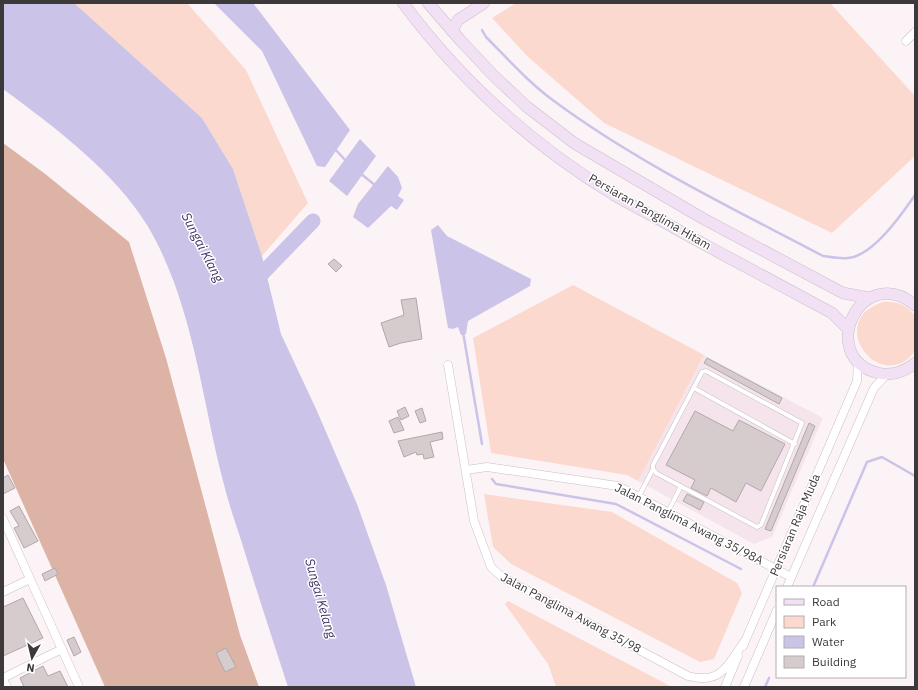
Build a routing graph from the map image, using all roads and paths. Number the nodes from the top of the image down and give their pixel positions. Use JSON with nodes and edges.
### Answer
{"nodes":[{"id":1,"x":403,"y":3,"type":"edge"},
{"id":2,"x":428,"y":3,"type":"edge"},
{"id":3,"x":484,"y":3,"type":"edge"},
{"id":4,"x":452,"y":31,"type":"junction"},
{"id":5,"x":915,"y":32,"type":"edge"},
{"id":6,"x":906,"y":41,"type":"dead end"},
{"id":7,"x":870,"y":298,"type":"junction"},
{"id":8,"x":915,"y":305,"type":"edge"},
{"id":9,"x":848,"y":329,"type":"junction"},
{"id":10,"x":858,"y":361,"type":"junction"},
{"id":11,"x":448,"y":365,"type":"dead end"},
{"id":12,"x":912,"y":368,"type":"edge"},
{"id":13,"x":887,"y":374,"type":"junction"},
{"id":14,"x":694,"y":388,"type":"junction"},
{"id":15,"x":795,"y":444,"type":"junction"},
{"id":16,"x":653,"y":469,"type":"junction"},
{"id":17,"x":466,"y":470,"type":"junction"},
{"id":18,"x":681,"y":486,"type":"junction"},
{"id":19,"x":639,"y":496,"type":"junction"},
{"id":20,"x":668,"y":512,"type":"junction"},
{"id":21,"x":3,"y":519,"type":"edge"},
{"id":22,"x":776,"y":568,"type":"junction"},
{"id":23,"x":791,"y":576,"type":"junction"},
{"id":24,"x":30,"y":579,"type":"junction"},
{"id":25,"x":787,"y":586,"type":"edge"},
{"id":26,"x":3,"y":592,"type":"edge"},
{"id":27,"x":776,"y":612,"type":"edge"},
{"id":28,"x":744,"y":642,"type":"junction"},
{"id":29,"x":62,"y":649,"type":"junction"},
{"id":30,"x":688,"y":676,"type":"junction"},
{"id":31,"x":3,"y":679,"type":"edge"},
{"id":32,"x":7,"y":687,"type":"edge"},
{"id":33,"x":79,"y":687,"type":"edge"},
{"id":34,"x":700,"y":687,"type":"edge"},
{"id":35,"x":726,"y":687,"type":"edge"},
{"id":36,"x":744,"y":687,"type":"edge"}],
"edges":[{"from":1,"to":9,"type":"main road","name":"Persiaran Panglima Hitam"},
{"from":2,"to":4,"type":"main road","name":"Persiaran Panglima Hitam"},
{"from":3,"to":4,"type":"main road"},
{"from":4,"to":7,"type":"main road","name":"Persiaran Panglima Hitam"},
{"from":5,"to":6,"type":"street"},
{"from":7,"to":8,"type":"main road"},
{"from":7,"to":9,"type":"main road"},
{"from":9,"to":10,"type":"main road"},
{"from":10,"to":13,"type":"main road"},
{"from":10,"to":22,"type":"street","name":"Persiaran Raja Muda"},
{"from":11,"to":17,"type":"street","name":"Jalan Panglima Awang 35/98"},
{"from":12,"to":13,"type":"main road"},
{"from":13,"to":23,"type":"street","name":"Persiaran Raja Muda"},
{"from":14,"to":15,"type":"lane"},
{"from":14,"to":15,"type":"lane"},
{"from":14,"to":16,"type":"lane"},
{"from":15,"to":18,"type":"lane"},
{"from":16,"to":18,"type":"lane"},
{"from":16,"to":19,"type":"lane"},
{"from":17,"to":19,"type":"street","name":"Jalan Panglima Awang 35/98A"},
{"from":17,"to":30,"type":"street","name":"Jalan Panglima Awang 35/98"},
{"from":18,"to":20,"type":"lane"},
{"from":19,"to":20,"type":"street","name":"Jalan Panglima Awang 35/98A"},
{"from":20,"to":22,"type":"street","name":"Jalan Panglima Awang 35/98A"},
{"from":21,"to":24,"type":"street"},
{"from":22,"to":23,"type":"street","name":"Jalan Panglima Awang 35/98A"},
{"from":22,"to":28,"type":"street","name":"Persiaran Raja Muda"},
{"from":23,"to":25,"type":"street","name":"Persiaran Raja Muda"},
{"from":24,"to":26,"type":"street"},
{"from":24,"to":29,"type":"street"},
{"from":27,"to":36,"type":"street"},
{"from":28,"to":30,"type":"street"},
{"from":28,"to":35,"type":"street","name":"Persiaran Raja Muda"},
{"from":29,"to":31,"type":"street"},
{"from":29,"to":33,"type":"street"},
{"from":30,"to":34,"type":"street"},
{"from":31,"to":32,"type":"street"}]}
